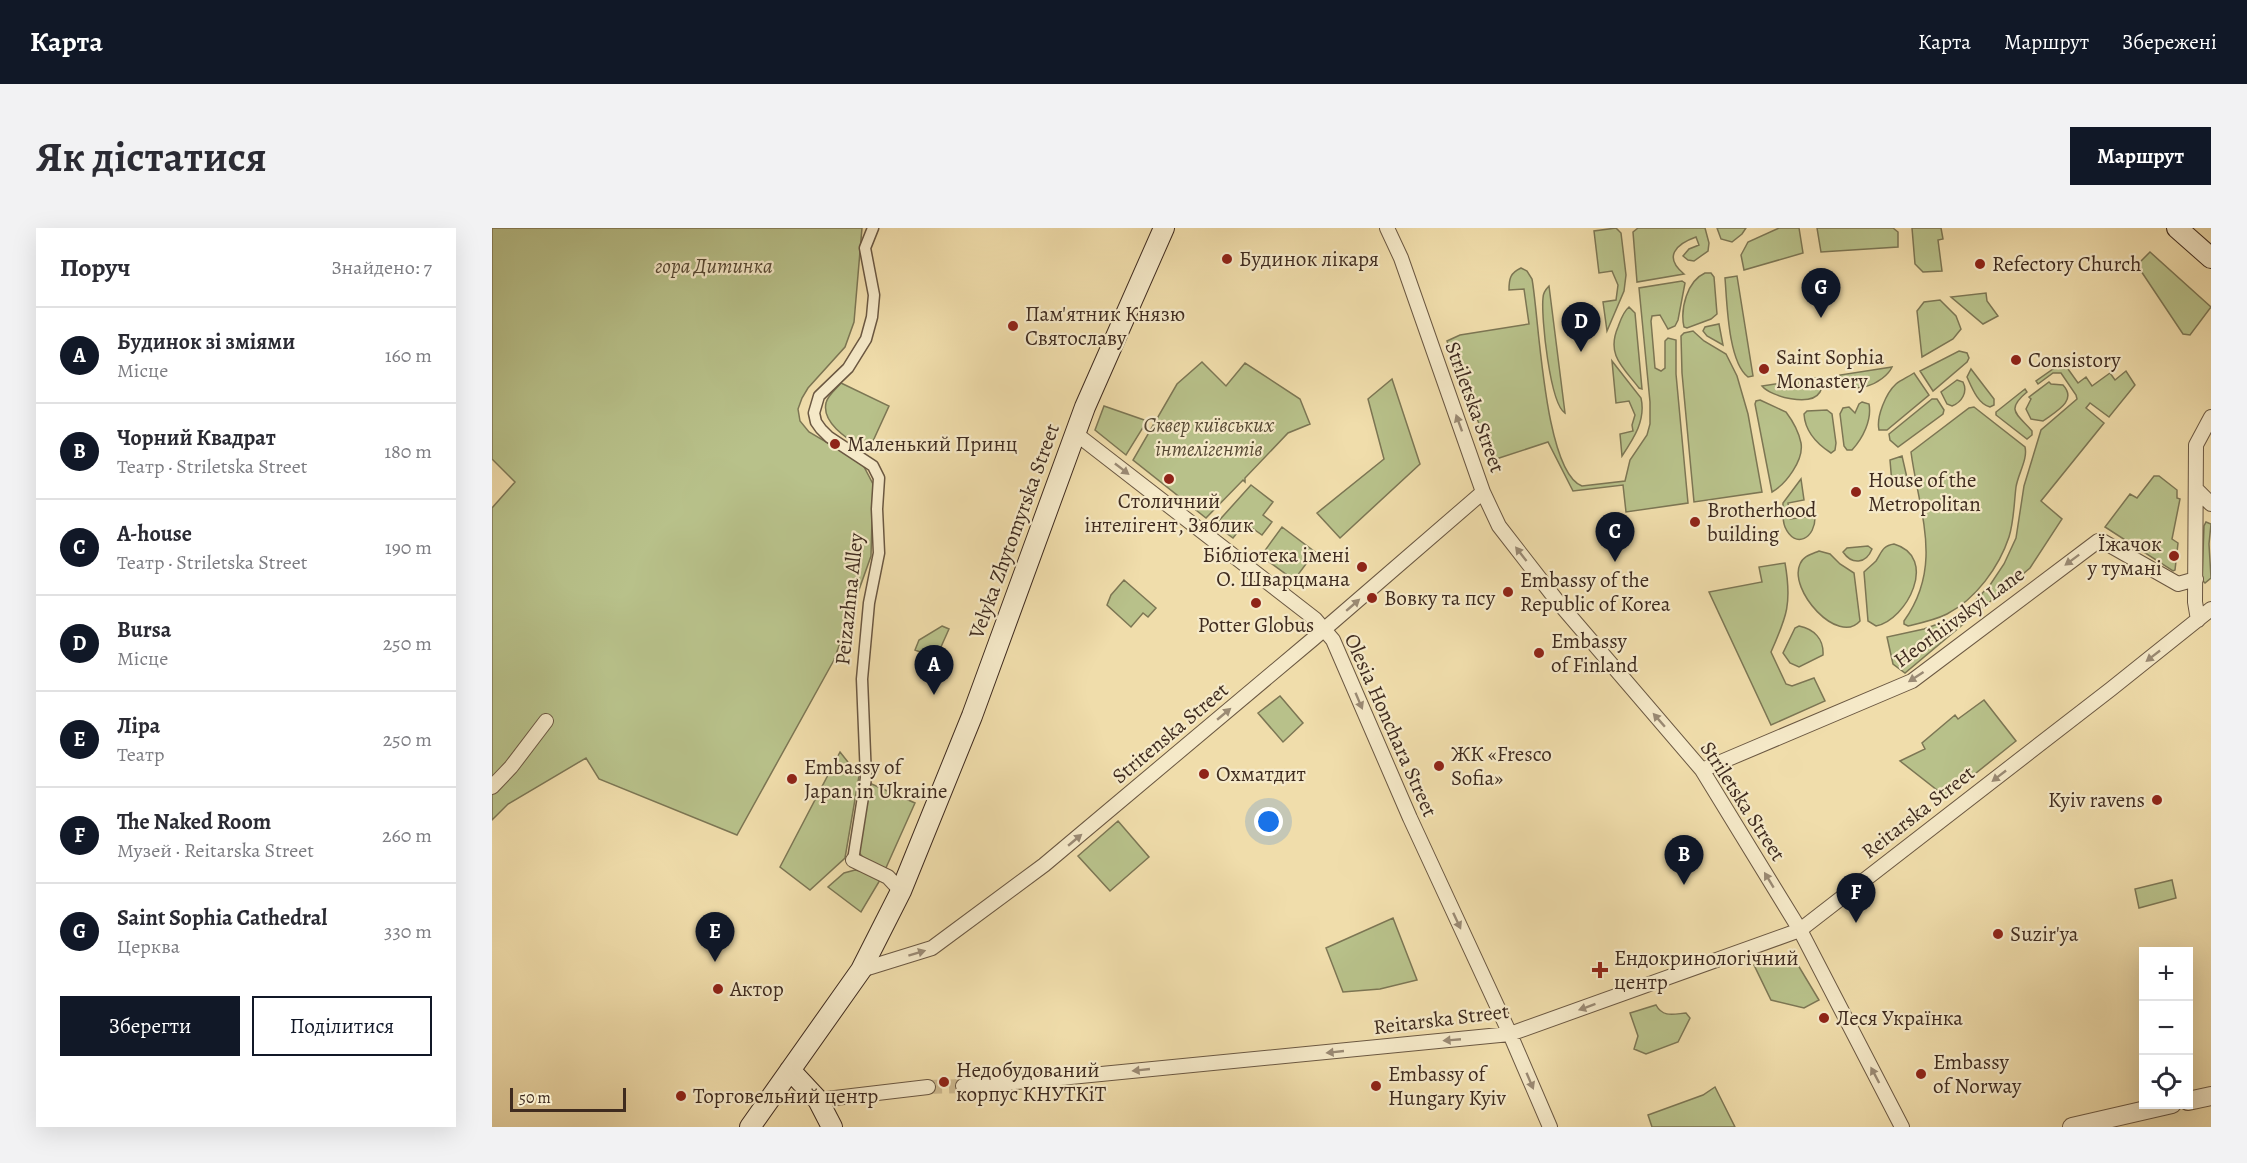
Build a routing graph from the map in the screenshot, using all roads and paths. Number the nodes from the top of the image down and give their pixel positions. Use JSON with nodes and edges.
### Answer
{"nodes":[{"id":1,"x":873,"y":228,"type":"edge"},
{"id":2,"x":1164,"y":228,"type":"edge"},
{"id":3,"x":1387,"y":228,"type":"edge"},
{"id":4,"x":2177,"y":228,"type":"edge"},
{"id":5,"x":2211,"y":258,"type":"edge"},
{"id":6,"x":2211,"y":417,"type":"edge"},
{"id":7,"x":1075,"y":433,"type":"junction"},
{"id":8,"x":2197,"y":490,"type":"junction"},
{"id":9,"x":1484,"y":492,"type":"junction"},
{"id":10,"x":2211,"y":504,"type":"edge"},
{"id":11,"x":2196,"y":579,"type":"junction"},
{"id":12,"x":2211,"y":609,"type":"edge"},
{"id":13,"x":2198,"y":620,"type":"junction"},
{"id":14,"x":1324,"y":629,"type":"junction"},
{"id":15,"x":546,"y":721,"type":"dead end"},
{"id":16,"x":1702,"y":770,"type":"junction"},
{"id":17,"x":492,"y":787,"type":"edge"},
{"id":18,"x":853,"y":860,"type":"joint"},
{"id":19,"x":901,"y":891,"type":"junction"},
{"id":20,"x":1800,"y":930,"type":"junction"},
{"id":21,"x":861,"y":970,"type":"junction"},
{"id":22,"x":1510,"y":1035,"type":"junction"},
{"id":23,"x":790,"y":1070,"type":"junction"},
{"id":24,"x":963,"y":1086,"type":"tunnel mouth"},
{"id":25,"x":927,"y":1087,"type":"tunnel mouth"},
{"id":26,"x":2211,"y":1096,"type":"edge"},
{"id":27,"x":818,"y":1100,"type":"junction"},
{"id":28,"x":2193,"y":1100,"type":"edge"},
{"id":29,"x":2150,"y":1109,"type":"edge"},
{"id":30,"x":750,"y":1127,"type":"edge"},
{"id":31,"x":832,"y":1127,"type":"edge"},
{"id":32,"x":1550,"y":1127,"type":"edge"},
{"id":33,"x":1902,"y":1127,"type":"edge"},
{"id":34,"x":2072,"y":1127,"type":"edge"}],
"edges":[{"from":1,"to":18,"type":"street","name":"Peizazhna Alley"},
{"from":2,"to":7,"type":"main road","name":"Velyka Zhytomyrska Street"},
{"from":9,"to":3,"type":"street","name":"Striletska Street","one_way":true},
{"from":4,"to":5,"type":"main road"},
{"from":6,"to":8,"type":"street"},
{"from":7,"to":14,"type":"street","name":"Olesia Honchara Street","one_way":true},
{"from":7,"to":19,"type":"main road","name":"Velyka Zhytomyrska Street"},
{"from":8,"to":10,"type":"street"},
{"from":8,"to":11,"type":"street"},
{"from":14,"to":9,"type":"street","name":"Stritenska Street","one_way":true},
{"from":16,"to":9,"type":"street","name":"Striletska Street","one_way":true},
{"from":11,"to":13,"type":"street"},
{"from":11,"to":16,"type":"street","name":"Heorhiivskyi Lane","one_way":true},
{"from":12,"to":13,"type":"street","name":"Reitarska Street"},
{"from":13,"to":20,"type":"street","name":"Reitarska Street","one_way":true},
{"from":21,"to":14,"type":"street","name":"Stritenska Street","one_way":true},
{"from":14,"to":22,"type":"street","name":"Olesia Honchara Street","one_way":true},
{"from":15,"to":17,"type":"street"},
{"from":20,"to":16,"type":"street","name":"Striletska Street","one_way":true},
{"from":18,"to":19,"type":"street","name":"Peizazhna Alley"},
{"from":19,"to":21,"type":"main road","name":"Velyka Zhytomyrska Street"},
{"from":20,"to":22,"type":"street","name":"Reitarska Street","one_way":true},
{"from":33,"to":20,"type":"street","name":"Striletska Street","one_way":true},
{"from":21,"to":23,"type":"main road","name":"Velyka Zhytomyrska Street"},
{"from":22,"to":24,"type":"street","name":"Reitarska Street","one_way":true},
{"from":22,"to":32,"type":"street","name":"Olesia Honchara Street","one_way":true},
{"from":23,"to":27,"type":"main road"},
{"from":23,"to":30,"type":"main road","name":"Velyka Zhytomyrska Street"},
{"from":25,"to":27,"type":"street"},
{"from":26,"to":28,"type":"street"},
{"from":27,"to":31,"type":"main road"},
{"from":29,"to":34,"type":"street"}]}
